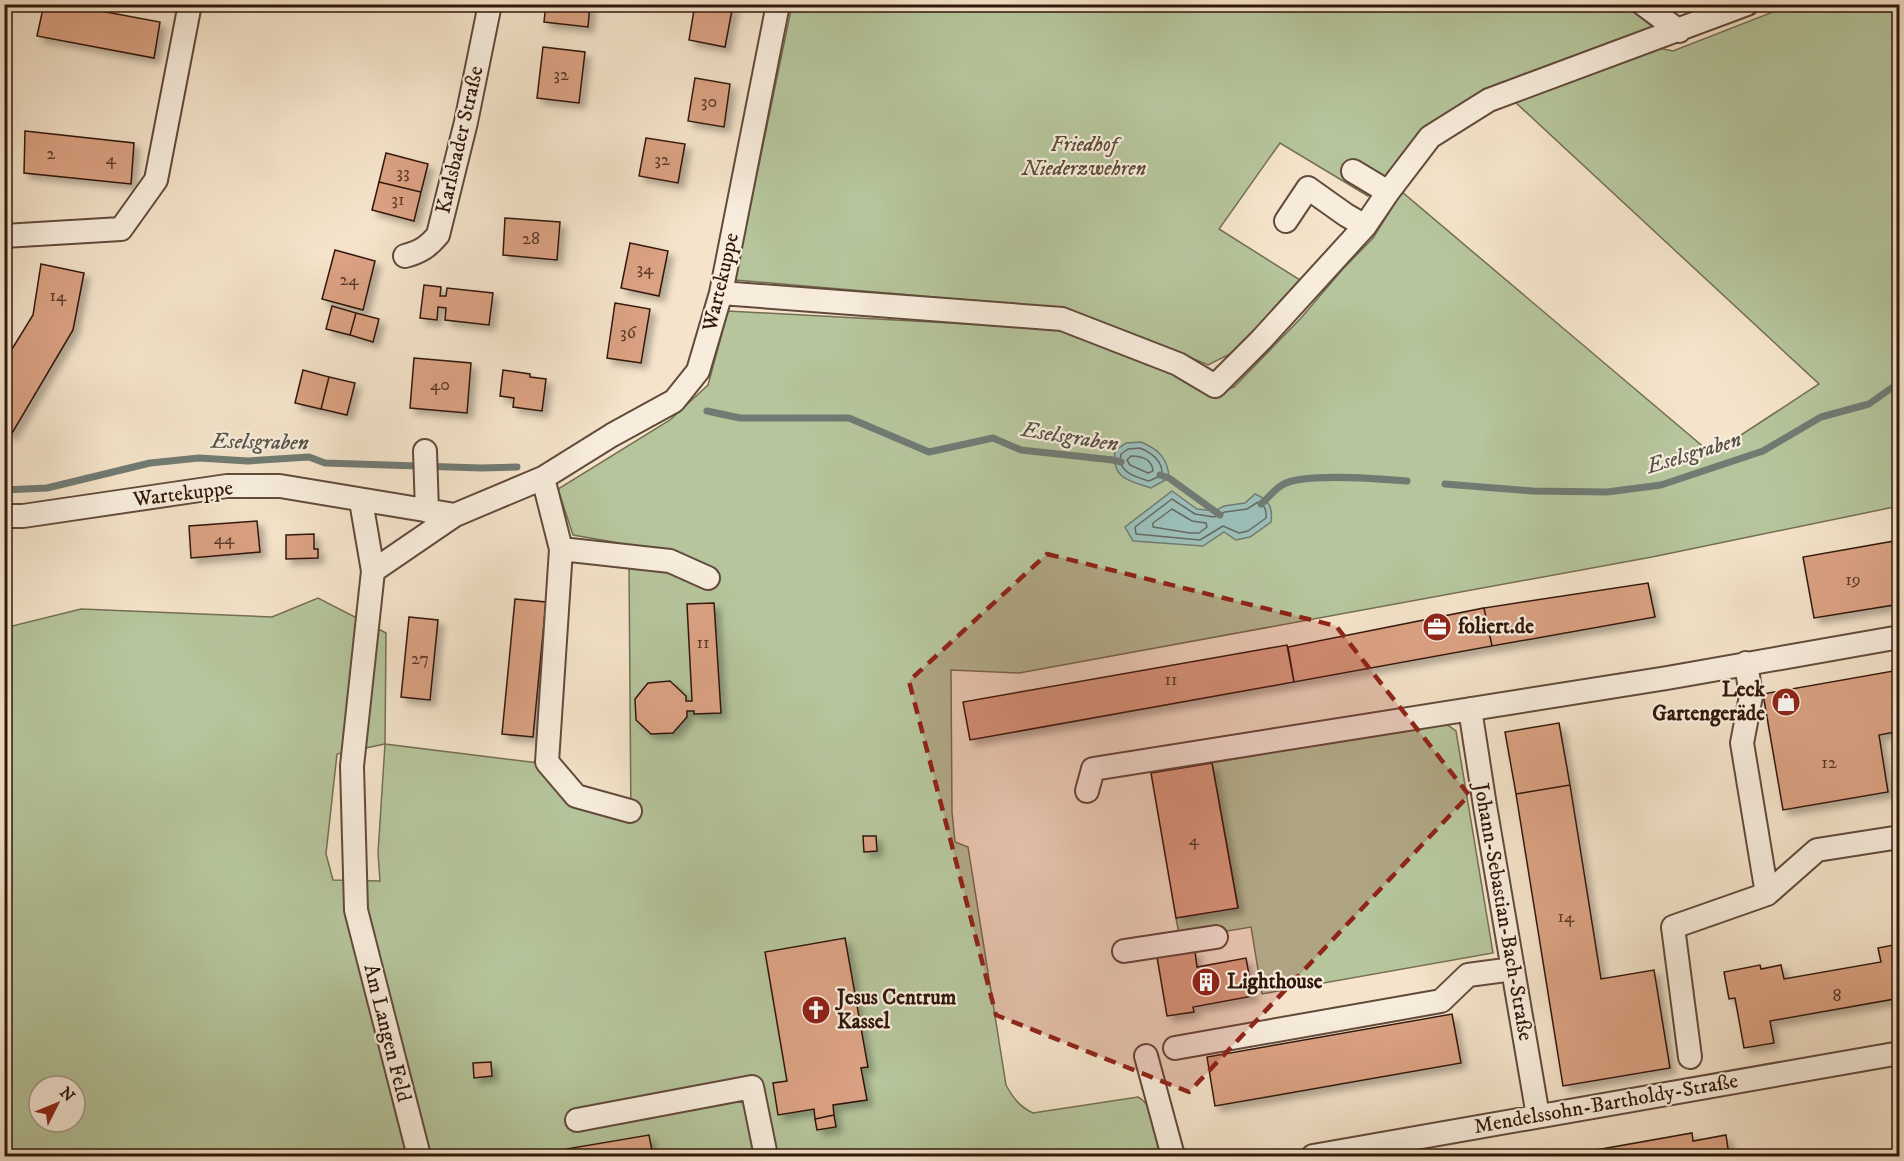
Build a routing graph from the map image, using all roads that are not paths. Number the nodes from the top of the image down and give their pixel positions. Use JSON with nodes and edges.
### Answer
{"nodes":[{"id":1,"x":190,"y":4,"type":"edge"},
{"id":2,"x":490,"y":4,"type":"edge"},
{"id":3,"x":778,"y":4,"type":"edge"},
{"id":4,"x":1643,"y":4,"type":"edge"},
{"id":5,"x":1747,"y":4,"type":"edge"},
{"id":6,"x":1679,"y":31,"type":"junction"},
{"id":7,"x":1353,"y":171,"type":"dead end"},
{"id":8,"x":1388,"y":192,"type":"junction"},
{"id":9,"x":1286,"y":221,"type":"dead end"},
{"id":10,"x":1365,"y":226,"type":"junction"},
{"id":11,"x":4,"y":237,"type":"edge"},
{"id":12,"x":405,"y":256,"type":"dead end"},
{"id":13,"x":721,"y":293,"type":"junction"},
{"id":14,"x":426,"y":451,"type":"dead end"},
{"id":15,"x":543,"y":478,"type":"junction"},
{"id":16,"x":362,"y":501,"type":"junction"},
{"id":17,"x":427,"y":511,"type":"junction"},
{"id":18,"x":455,"y":515,"type":"junction"},
{"id":19,"x":4,"y":516,"type":"edge"},
{"id":20,"x":561,"y":549,"type":"junction"},
{"id":21,"x":373,"y":572,"type":"junction"},
{"id":22,"x":708,"y":578,"type":"dead end"},
{"id":23,"x":1899,"y":637,"type":"edge"},
{"id":24,"x":1746,"y":663,"type":"junction"},
{"id":25,"x":1470,"y":709,"type":"junction"},
{"id":26,"x":1087,"y":791,"type":"dead end"},
{"id":27,"x":630,"y":811,"type":"dead end"},
{"id":28,"x":1899,"y":837,"type":"edge"},
{"id":29,"x":1767,"y":894,"type":"junction"},
{"id":30,"x":1216,"y":937,"type":"dead end"},
{"id":31,"x":1124,"y":951,"type":"dead end"},
{"id":32,"x":1513,"y":969,"type":"junction"},
{"id":33,"x":1175,"y":1048,"type":"dead end"},
{"id":34,"x":1899,"y":1053,"type":"edge"},
{"id":35,"x":1146,"y":1056,"type":"dead end"},
{"id":36,"x":1690,"y":1057,"type":"dead end"},
{"id":37,"x":1538,"y":1116,"type":"junction"},
{"id":38,"x":577,"y":1120,"type":"dead end"},
{"id":39,"x":419,"y":1156,"type":"edge"},
{"id":40,"x":766,"y":1156,"type":"edge"},
{"id":41,"x":1173,"y":1156,"type":"edge"},
{"id":42,"x":1313,"y":1156,"type":"edge"}],
"edges":[{"from":1,"to":11,"type":"street"},
{"from":2,"to":12,"type":"street","name":"Karlsbader Straße"},
{"from":3,"to":13,"type":"street","name":"Wartekuppe"},
{"from":4,"to":6,"type":"street"},
{"from":5,"to":6,"type":"street"},
{"from":6,"to":8,"type":"street"},
{"from":7,"to":8,"type":"street"},
{"from":8,"to":10,"type":"street"},
{"from":9,"to":10,"type":"street"},
{"from":10,"to":13,"type":"street"},
{"from":13,"to":15,"type":"street","name":"Wartekuppe"},
{"from":14,"to":17,"type":"street"},
{"from":15,"to":18,"type":"street","name":"Wartekuppe"},
{"from":15,"to":20,"type":"street"},
{"from":16,"to":17,"type":"street","name":"Wartekuppe"},
{"from":16,"to":19,"type":"street","name":"Wartekuppe"},
{"from":16,"to":21,"type":"street"},
{"from":17,"to":18,"type":"street","name":"Wartekuppe"},
{"from":18,"to":21,"type":"street","name":"Wartekuppe"},
{"from":20,"to":22,"type":"street"},
{"from":20,"to":27,"type":"street"},
{"from":21,"to":39,"type":"street","name":"Am Langen Feld"},
{"from":23,"to":24,"type":"street"},
{"from":24,"to":25,"type":"street"},
{"from":24,"to":29,"type":"street"},
{"from":25,"to":26,"type":"street"},
{"from":25,"to":32,"type":"street","name":"Johann-Sebastian-Bach-Straße"},
{"from":28,"to":29,"type":"street"},
{"from":29,"to":36,"type":"street"},
{"from":30,"to":31,"type":"street"},
{"from":32,"to":33,"type":"street"},
{"from":32,"to":37,"type":"street","name":"Johann-Sebastian-Bach-Straße"},
{"from":34,"to":37,"type":"street","name":"Mendelssohn-Bartholdy-Straße"},
{"from":35,"to":41,"type":"street"},
{"from":37,"to":42,"type":"street","name":"Mendelssohn-Bartholdy-Straße"},
{"from":38,"to":40,"type":"street"}]}
